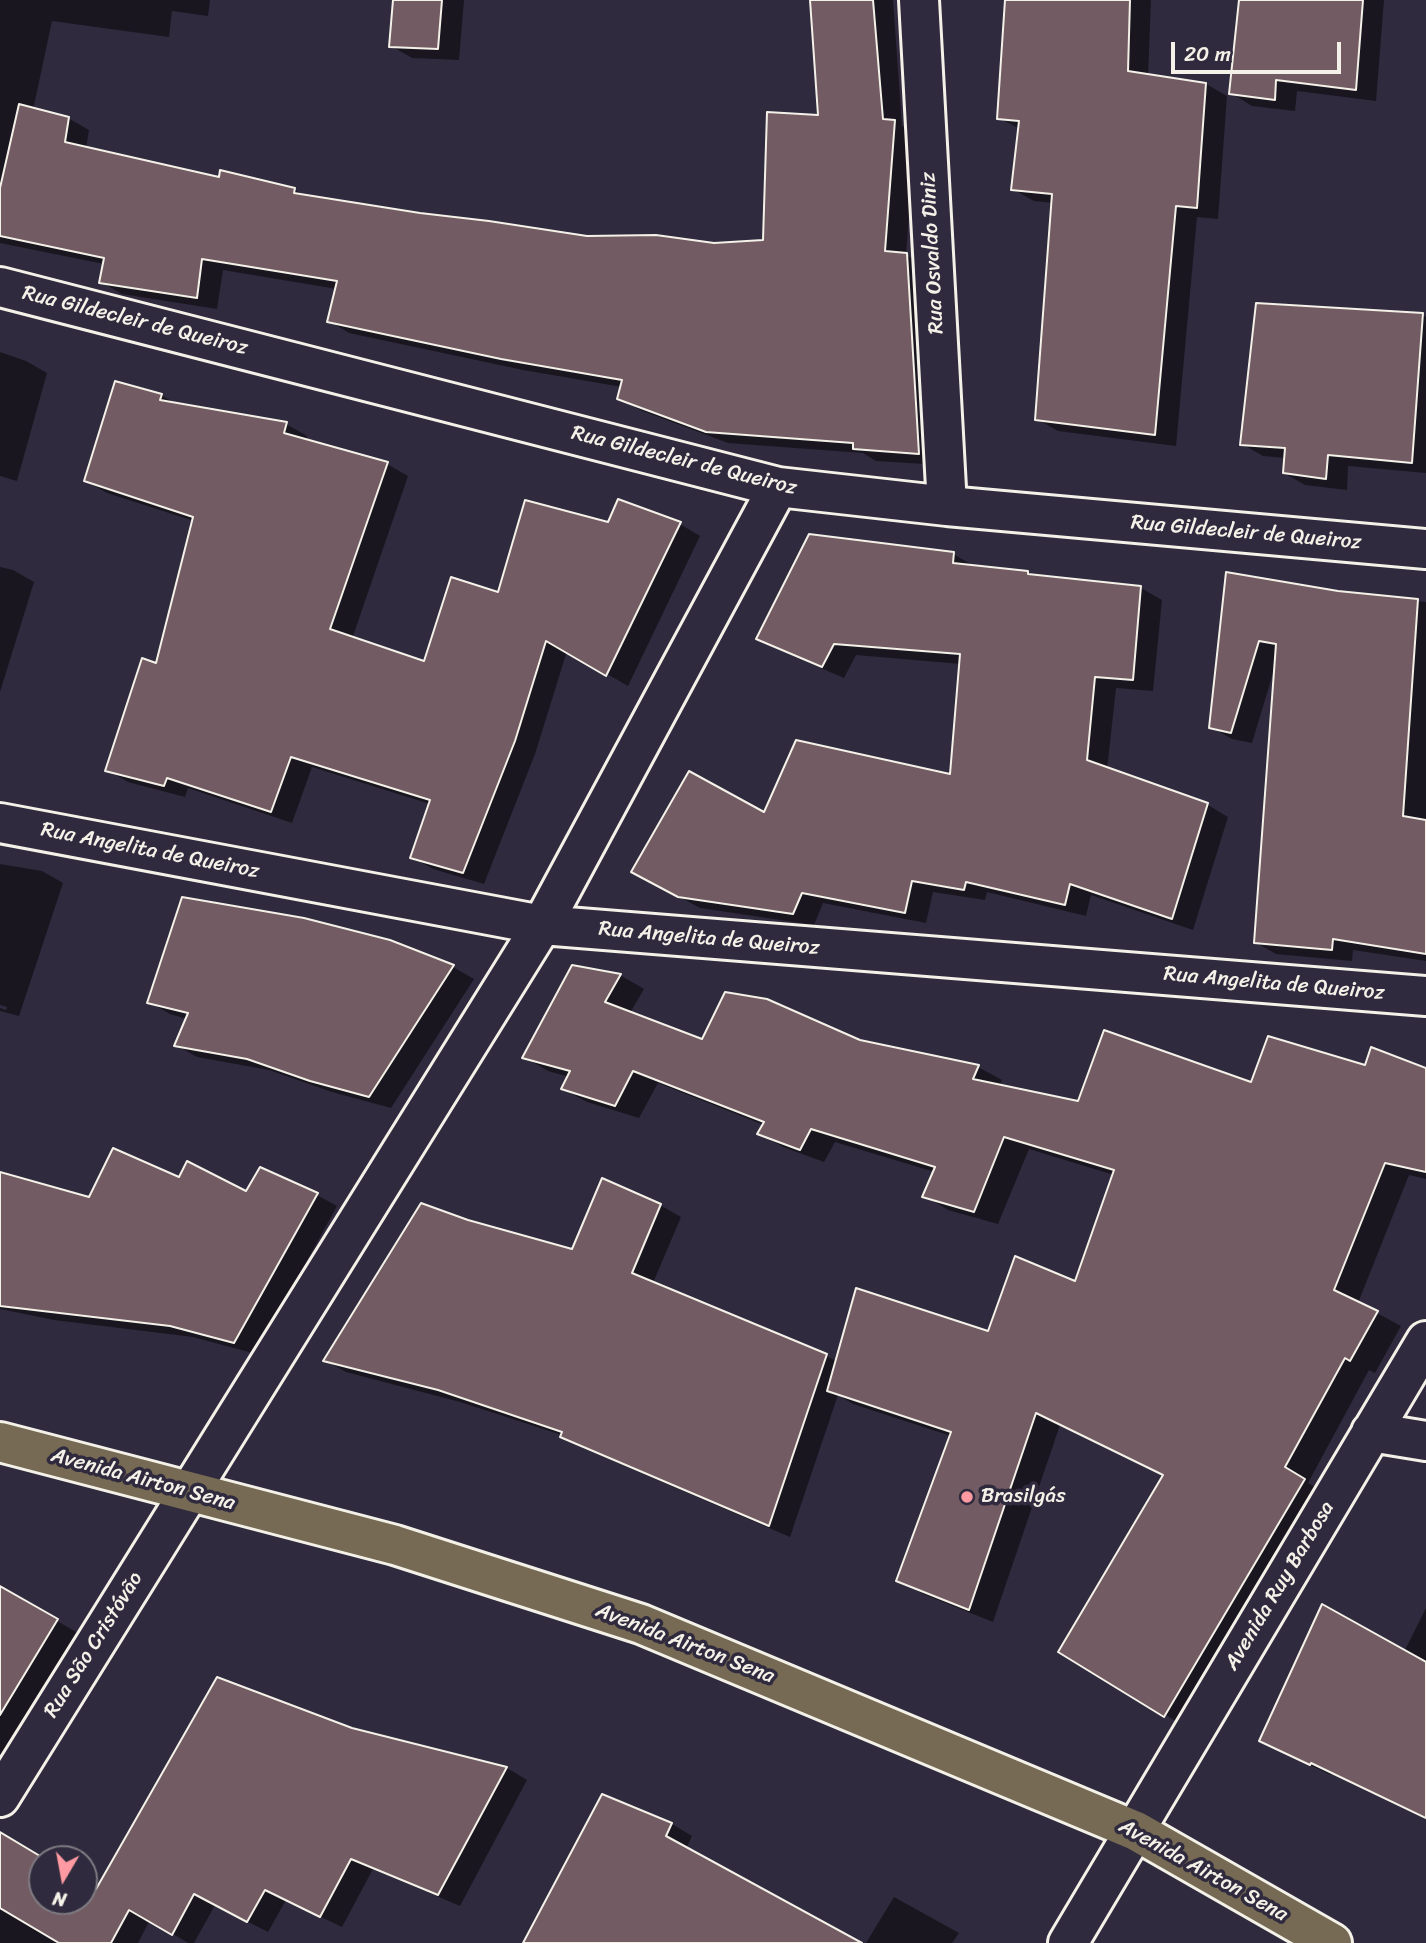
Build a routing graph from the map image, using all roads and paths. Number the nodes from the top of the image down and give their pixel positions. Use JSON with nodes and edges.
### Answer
{"nodes":[{"id":1,"x":919,"y":0,"type":"edge"},
{"id":2,"x":0,"y":287,"type":"edge"},
{"id":3,"x":778,"y":487,"type":"junction"},
{"id":4,"x":947,"y":506,"type":"junction"},
{"id":5,"x":1426,"y":549,"type":"edge"},
{"id":6,"x":0,"y":823,"type":"edge"},
{"id":7,"x":542,"y":925,"type":"junction"},
{"id":8,"x":1426,"y":996,"type":"edge"},
{"id":9,"x":1426,"y":1341,"type":"edge"},
{"id":10,"x":1371,"y":1432,"type":"junction"},
{"id":11,"x":1426,"y":1441,"type":"edge"},
{"id":12,"x":0,"y":1442,"type":"edge"},
{"id":13,"x":188,"y":1492,"type":"junction"},
{"id":14,"x":0,"y":1797,"type":"edge"},
{"id":15,"x":1136,"y":1830,"type":"junction"},
{"id":16,"x":1068,"y":1943,"type":"edge"},
{"id":17,"x":1332,"y":1943,"type":"edge"}],
"edges":[{"from":1,"to":4,"type":"street","name":"Rua Osvaldo Diniz"},
{"from":2,"to":3,"type":"street","name":"Rua Gildecleir de Queiroz"},
{"from":3,"to":4,"type":"street","name":"Rua Gildecleir de Queiroz"},
{"from":3,"to":7,"type":"street","name":"Rua São Cristóvão"},
{"from":4,"to":5,"type":"street","name":"Rua Gildecleir de Queiroz"},
{"from":6,"to":7,"type":"street","name":"Rua Angelita de Queiroz"},
{"from":7,"to":8,"type":"street","name":"Rua Angelita de Queiroz"},
{"from":7,"to":13,"type":"street","name":"Rua São Cristóvão"},
{"from":9,"to":10,"type":"street","name":"Avenida Ruy Barbosa"},
{"from":10,"to":11,"type":"street"},
{"from":10,"to":15,"type":"street","name":"Avenida Ruy Barbosa"},
{"from":12,"to":13,"type":"main road","name":"Avenida Airton Sena"},
{"from":13,"to":14,"type":"street","name":"Rua São Cristóvão"},
{"from":13,"to":15,"type":"main road","name":"Avenida Airton Sena"},
{"from":15,"to":16,"type":"street","name":"Avenida Ruy Barbosa"},
{"from":15,"to":17,"type":"main road","name":"Avenida Airton Sena"}]}
